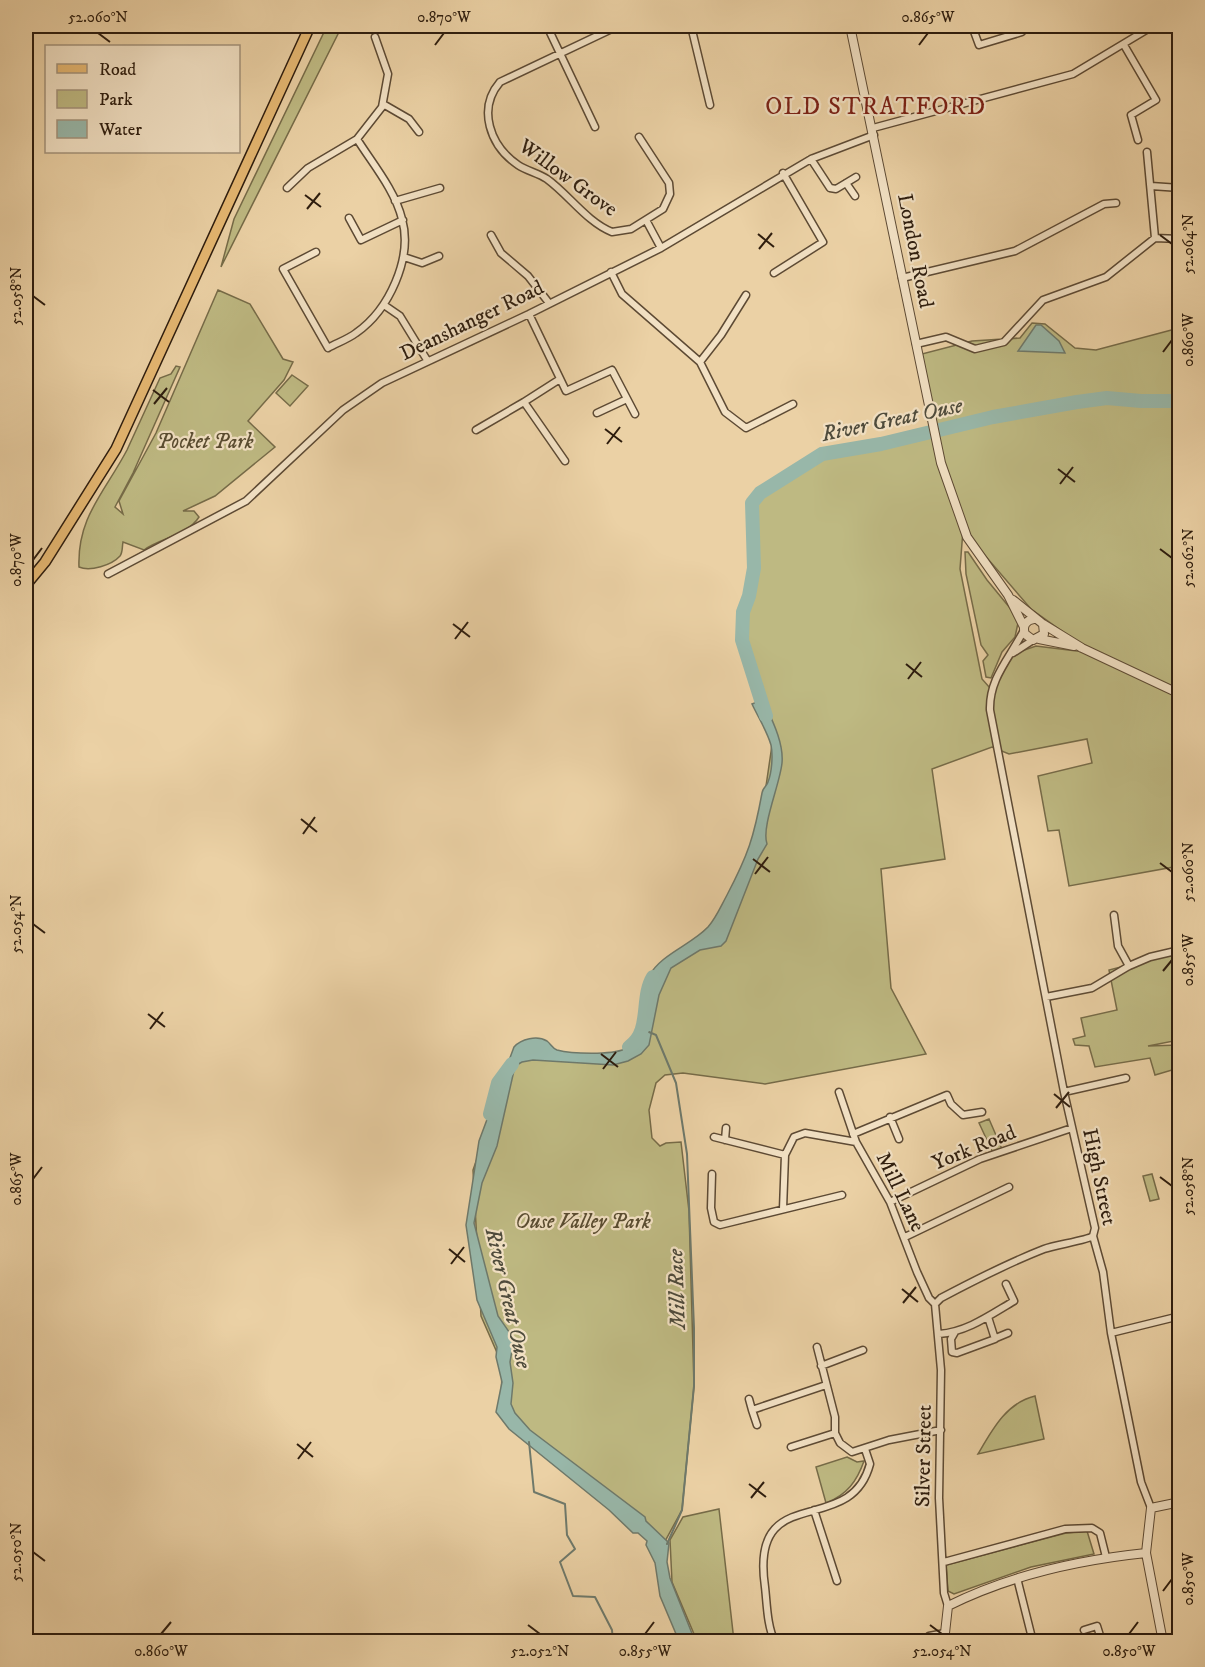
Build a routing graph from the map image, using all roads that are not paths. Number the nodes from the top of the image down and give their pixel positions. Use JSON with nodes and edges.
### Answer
{"nodes":[{"id":1,"x":310,"y":26,"type":"edge"},
{"id":2,"x":547,"y":26,"type":"edge"},
{"id":3,"x":618,"y":26,"type":"edge"},
{"id":4,"x":691,"y":26,"type":"edge"},
{"id":5,"x":850,"y":26,"type":"edge"},
{"id":6,"x":972,"y":26,"type":"edge"},
{"id":7,"x":1153,"y":26,"type":"edge"},
{"id":8,"x":1022,"y":32,"type":"dead end"},
{"id":9,"x":375,"y":37,"type":"dead end"},
{"id":10,"x":1124,"y":45,"type":"junction"},
{"id":11,"x":559,"y":52,"type":"junction"},
{"id":12,"x":383,"y":104,"type":"junction"},
{"id":13,"x":710,"y":105,"type":"dead end"},
{"id":14,"x":595,"y":127,"type":"dead end"},
{"id":15,"x":419,"y":132,"type":"dead end"},
{"id":16,"x":873,"y":132,"type":"junction"},
{"id":17,"x":639,"y":137,"type":"dead end"},
{"id":18,"x":357,"y":139,"type":"junction"},
{"id":19,"x":1138,"y":140,"type":"dead end"},
{"id":20,"x":1147,"y":152,"type":"dead end"},
{"id":21,"x":811,"y":159,"type":"junction"},
{"id":22,"x":783,"y":173,"type":"junction"},
{"id":23,"x":856,"y":177,"type":"dead end"},
{"id":24,"x":846,"y":183,"type":"junction"},
{"id":25,"x":1151,"y":186,"type":"junction"},
{"id":26,"x":287,"y":188,"type":"dead end"},
{"id":27,"x":440,"y":188,"type":"dead end"},
{"id":28,"x":1179,"y":188,"type":"edge"},
{"id":29,"x":855,"y":196,"type":"dead end"},
{"id":30,"x":395,"y":201,"type":"junction"},
{"id":31,"x":1116,"y":203,"type":"dead end"},
{"id":32,"x":349,"y":218,"type":"dead end"},
{"id":33,"x":403,"y":220,"type":"junction"},
{"id":34,"x":646,"y":220,"type":"junction"},
{"id":35,"x":491,"y":236,"type":"dead end"},
{"id":36,"x":1155,"y":238,"type":"junction"},
{"id":37,"x":1179,"y":239,"type":"edge"},
{"id":38,"x":661,"y":248,"type":"junction"},
{"id":39,"x":316,"y":252,"type":"dead end"},
{"id":40,"x":439,"y":256,"type":"dead end"},
{"id":41,"x":404,"y":257,"type":"junction"},
{"id":42,"x":611,"y":272,"type":"junction"},
{"id":43,"x":774,"y":273,"type":"dead end"},
{"id":44,"x":902,"y":278,"type":"junction"},
{"id":45,"x":746,"y":295,"type":"dead end"},
{"id":46,"x":549,"y":303,"type":"junction"},
{"id":47,"x":384,"y":305,"type":"junction"},
{"id":48,"x":529,"y":314,"type":"junction"},
{"id":49,"x":916,"y":344,"type":"junction"},
{"id":50,"x":428,"y":360,"type":"junction"},
{"id":51,"x":700,"y":362,"type":"junction"},
{"id":52,"x":560,"y":379,"type":"junction"},
{"id":53,"x":627,"y":399,"type":"junction"},
{"id":54,"x":524,"y":402,"type":"junction"},
{"id":55,"x":793,"y":404,"type":"dead end"},
{"id":56,"x":597,"y":413,"type":"dead end"},
{"id":57,"x":635,"y":414,"type":"dead end"},
{"id":58,"x":476,"y":430,"type":"dead end"},
{"id":59,"x":565,"y":461,"type":"dead end"},
{"id":60,"x":108,"y":574,"type":"dead end"},
{"id":61,"x":26,"y":585,"type":"edge"},
{"id":62,"x":1008,"y":595,"type":"junction"},
{"id":63,"x":1034,"y":619,"type":"junction"},
{"id":64,"x":1043,"y":624,"type":"junction"},
{"id":65,"x":1024,"y":628,"type":"junction"},
{"id":66,"x":1036,"y":639,"type":"junction"},
{"id":67,"x":1082,"y":648,"type":"junction"},
{"id":68,"x":1010,"y":655,"type":"junction"},
{"id":69,"x":1179,"y":694,"type":"edge"},
{"id":70,"x":1114,"y":915,"type":"dead end"},
{"id":71,"x":1179,"y":950,"type":"edge"},
{"id":72,"x":1129,"y":966,"type":"junction"},
{"id":73,"x":1046,"y":997,"type":"junction"},
{"id":74,"x":1126,"y":1078,"type":"dead end"},
{"id":75,"x":838,"y":1092,"type":"dead end"},
{"id":76,"x":1064,"y":1092,"type":"junction"},
{"id":77,"x":982,"y":1112,"type":"dead end"},
{"id":78,"x":890,"y":1117,"type":"junction"},
{"id":79,"x":726,"y":1128,"type":"dead end"},
{"id":80,"x":1072,"y":1128,"type":"junction"},
{"id":81,"x":853,"y":1134,"type":"junction"},
{"id":82,"x":714,"y":1137,"type":"dead end"},
{"id":83,"x":899,"y":1139,"type":"dead end"},
{"id":84,"x":725,"y":1140,"type":"junction"},
{"id":85,"x":856,"y":1142,"type":"junction"},
{"id":86,"x":785,"y":1155,"type":"junction"},
{"id":87,"x":712,"y":1174,"type":"dead end"},
{"id":88,"x":1009,"y":1187,"type":"dead end"},
{"id":89,"x":842,"y":1195,"type":"dead end"},
{"id":90,"x":890,"y":1202,"type":"junction"},
{"id":91,"x":783,"y":1209,"type":"junction"},
{"id":92,"x":1093,"y":1236,"type":"junction"},
{"id":93,"x":905,"y":1237,"type":"junction"},
{"id":94,"x":1006,"y":1284,"type":"dead end"},
{"id":95,"x":935,"y":1305,"type":"junction"},
{"id":96,"x":1179,"y":1316,"type":"edge"},
{"id":97,"x":988,"y":1317,"type":"junction"},
{"id":98,"x":955,"y":1332,"type":"junction"},
{"id":99,"x":1111,"y":1333,"type":"junction"},
{"id":100,"x":939,"y":1334,"type":"junction"},
{"id":101,"x":1008,"y":1334,"type":"dead end"},
{"id":102,"x":996,"y":1338,"type":"junction"},
{"id":103,"x":817,"y":1347,"type":"dead end"},
{"id":104,"x":863,"y":1350,"type":"dead end"},
{"id":105,"x":821,"y":1366,"type":"junction"},
{"id":106,"x":826,"y":1385,"type":"junction"},
{"id":107,"x":749,"y":1399,"type":"dead end"},
{"id":108,"x":752,"y":1410,"type":"junction"},
{"id":109,"x":757,"y":1425,"type":"dead end"},
{"id":110,"x":940,"y":1430,"type":"junction"},
{"id":111,"x":835,"y":1433,"type":"junction"},
{"id":112,"x":791,"y":1447,"type":"dead end"},
{"id":113,"x":866,"y":1449,"type":"junction"},
{"id":114,"x":1179,"y":1502,"type":"edge"},
{"id":115,"x":1151,"y":1508,"type":"junction"},
{"id":116,"x":813,"y":1510,"type":"junction"},
{"id":117,"x":1146,"y":1554,"type":"junction"},
{"id":118,"x":1106,"y":1557,"type":"junction"},
{"id":119,"x":944,"y":1562,"type":"junction"},
{"id":120,"x":1017,"y":1578,"type":"junction"},
{"id":121,"x":837,"y":1581,"type":"dead end"},
{"id":122,"x":948,"y":1606,"type":"junction"},
{"id":123,"x":1084,"y":1630,"type":"dead end"},
{"id":124,"x":944,"y":1637,"type":"edge"},
{"id":125,"x":775,"y":1641,"type":"edge"},
{"id":126,"x":924,"y":1641,"type":"edge"},
{"id":127,"x":1033,"y":1641,"type":"edge"},
{"id":128,"x":1102,"y":1641,"type":"edge"},
{"id":129,"x":1163,"y":1641,"type":"edge"}],
"edges":[{"from":1,"to":61,"type":"main road"},
{"from":2,"to":11,"type":"street"},
{"from":3,"to":11,"type":"street","name":"Willow Grove"},
{"from":4,"to":13,"type":"street"},
{"from":5,"to":16,"type":"street","name":"London Road"},
{"from":6,"to":8,"type":"street"},
{"from":7,"to":10,"type":"street","name":"Deanshanger Road"},
{"from":9,"to":12,"type":"street"},
{"from":10,"to":16,"type":"street","name":"Deanshanger Road"},
{"from":10,"to":19,"type":"street"},
{"from":11,"to":14,"type":"street"},
{"from":11,"to":34,"type":"street","name":"Willow Grove"},
{"from":12,"to":15,"type":"street"},
{"from":12,"to":18,"type":"street"},
{"from":16,"to":21,"type":"street","name":"Deanshanger Road"},
{"from":16,"to":44,"type":"street","name":"London Road"},
{"from":17,"to":34,"type":"street","name":"Willow Grove"},
{"from":18,"to":26,"type":"street"},
{"from":18,"to":30,"type":"street"},
{"from":20,"to":25,"type":"street"},
{"from":21,"to":22,"type":"street","name":"Deanshanger Road"},
{"from":21,"to":24,"type":"street"},
{"from":22,"to":38,"type":"street","name":"Deanshanger Road"},
{"from":22,"to":43,"type":"street"},
{"from":23,"to":24,"type":"street"},
{"from":24,"to":29,"type":"street"},
{"from":25,"to":28,"type":"street"},
{"from":25,"to":36,"type":"street"},
{"from":27,"to":30,"type":"street"},
{"from":30,"to":33,"type":"street"},
{"from":31,"to":44,"type":"street"},
{"from":32,"to":33,"type":"street"},
{"from":33,"to":41,"type":"street"},
{"from":34,"to":38,"type":"street","name":"Willow Grove"},
{"from":35,"to":46,"type":"street"},
{"from":36,"to":37,"type":"street"},
{"from":36,"to":49,"type":"street"},
{"from":38,"to":42,"type":"street","name":"Deanshanger Road"},
{"from":39,"to":47,"type":"street"},
{"from":40,"to":41,"type":"street"},
{"from":41,"to":47,"type":"street"},
{"from":42,"to":46,"type":"street","name":"Deanshanger Road"},
{"from":42,"to":51,"type":"street"},
{"from":44,"to":49,"type":"street","name":"London Road"},
{"from":45,"to":51,"type":"street"},
{"from":46,"to":48,"type":"street","name":"Deanshanger Road"},
{"from":47,"to":50,"type":"street"},
{"from":48,"to":50,"type":"street","name":"Deanshanger Road"},
{"from":48,"to":52,"type":"street"},
{"from":49,"to":62,"type":"street","name":"London Road"},
{"from":50,"to":60,"type":"street","name":"Deanshanger Road"},
{"from":51,"to":55,"type":"street"},
{"from":52,"to":53,"type":"street"},
{"from":52,"to":54,"type":"street"},
{"from":53,"to":56,"type":"street"},
{"from":53,"to":57,"type":"street"},
{"from":54,"to":58,"type":"street"},
{"from":54,"to":59,"type":"street"},
{"from":62,"to":63,"type":"street"},
{"from":62,"to":65,"type":"street"},
{"from":63,"to":64,"type":"street"},
{"from":63,"to":65,"type":"street"},
{"from":64,"to":66,"type":"street"},
{"from":64,"to":67,"type":"street"},
{"from":65,"to":66,"type":"street"},
{"from":65,"to":68,"type":"street"},
{"from":66,"to":67,"type":"street"},
{"from":66,"to":68,"type":"street"},
{"from":67,"to":69,"type":"street"},
{"from":68,"to":73,"type":"street","name":"High Street"},
{"from":70,"to":72,"type":"street"},
{"from":71,"to":72,"type":"street"},
{"from":72,"to":73,"type":"street"},
{"from":73,"to":76,"type":"street","name":"High Street"},
{"from":74,"to":76,"type":"street"},
{"from":75,"to":81,"type":"street","name":"Mill Lane"},
{"from":76,"to":80,"type":"street","name":"High Street"},
{"from":77,"to":78,"type":"street"},
{"from":78,"to":81,"type":"street"},
{"from":78,"to":83,"type":"street"},
{"from":79,"to":84,"type":"street"},
{"from":80,"to":90,"type":"street","name":"York Road"},
{"from":80,"to":92,"type":"street","name":"High Street"},
{"from":81,"to":85,"type":"street","name":"Mill Lane"},
{"from":82,"to":84,"type":"street"},
{"from":84,"to":86,"type":"street"},
{"from":85,"to":86,"type":"street"},
{"from":85,"to":90,"type":"street","name":"Mill Lane"},
{"from":86,"to":91,"type":"street"},
{"from":87,"to":91,"type":"street"},
{"from":88,"to":93,"type":"street"},
{"from":89,"to":91,"type":"street"},
{"from":90,"to":93,"type":"street","name":"Mill Lane"},
{"from":92,"to":95,"type":"street"},
{"from":92,"to":99,"type":"street","name":"High Street"},
{"from":93,"to":95,"type":"street","name":"Mill Lane"},
{"from":94,"to":97,"type":"street"},
{"from":95,"to":100,"type":"street","name":"Silver Street"},
{"from":96,"to":99,"type":"street"},
{"from":97,"to":98,"type":"street"},
{"from":97,"to":102,"type":"street"},
{"from":98,"to":100,"type":"street"},
{"from":98,"to":102,"type":"street"},
{"from":99,"to":115,"type":"street","name":"High Street"},
{"from":100,"to":110,"type":"street","name":"Silver Street"},
{"from":101,"to":102,"type":"street"},
{"from":103,"to":105,"type":"street"},
{"from":104,"to":105,"type":"street"},
{"from":105,"to":106,"type":"street"},
{"from":106,"to":108,"type":"street"},
{"from":106,"to":111,"type":"street"},
{"from":107,"to":108,"type":"street"},
{"from":108,"to":109,"type":"street"},
{"from":110,"to":113,"type":"street"},
{"from":110,"to":119,"type":"street","name":"Silver Street"},
{"from":111,"to":112,"type":"street"},
{"from":111,"to":113,"type":"street"},
{"from":113,"to":116,"type":"street"},
{"from":114,"to":115,"type":"street"},
{"from":115,"to":117,"type":"street"},
{"from":116,"to":121,"type":"street"},
{"from":116,"to":125,"type":"street"},
{"from":117,"to":118,"type":"street"},
{"from":117,"to":129,"type":"street"},
{"from":118,"to":119,"type":"street"},
{"from":118,"to":120,"type":"street"},
{"from":119,"to":122,"type":"street","name":"Silver Street"},
{"from":120,"to":122,"type":"street"},
{"from":120,"to":127,"type":"street"},
{"from":122,"to":124,"type":"street"},
{"from":123,"to":128,"type":"street"},
{"from":124,"to":126,"type":"street"}]}
